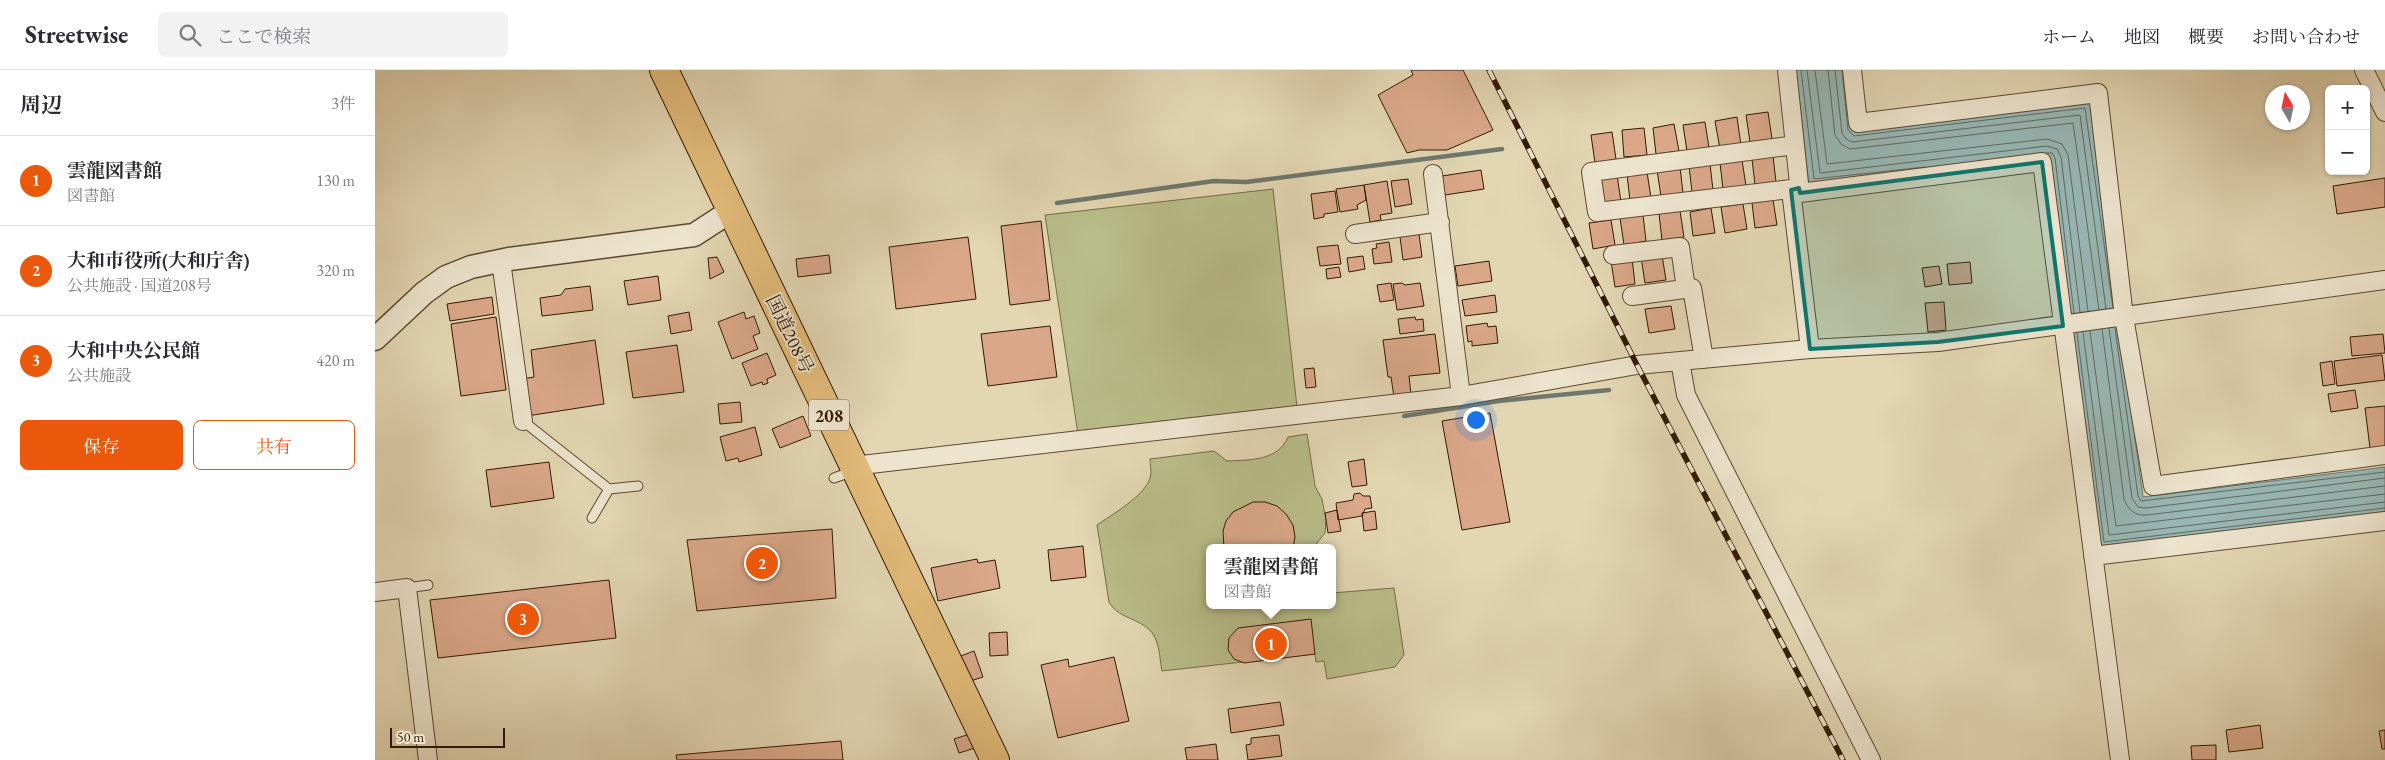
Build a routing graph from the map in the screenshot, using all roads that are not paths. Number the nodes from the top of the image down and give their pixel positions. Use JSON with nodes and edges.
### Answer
{"nodes":[{"id":1,"x":664,"y":70,"type":"edge"},
{"id":2,"x":1787,"y":70,"type":"edge"},
{"id":3,"x":1852,"y":70,"type":"edge"},
{"id":4,"x":2364,"y":70,"type":"edge"},
{"id":5,"x":2385,"y":112,"type":"edge"},
{"id":6,"x":1795,"y":145,"type":"junction"},
{"id":7,"x":1433,"y":174,"type":"dead end"},
{"id":8,"x":1795,"y":189,"type":"junction"},
{"id":9,"x":731,"y":211,"type":"junction"},
{"id":10,"x":1439,"y":222,"type":"junction"},
{"id":11,"x":1355,"y":234,"type":"dead end"},
{"id":12,"x":1613,"y":255,"type":"dead end"},
{"id":13,"x":501,"y":261,"type":"junction"},
{"id":14,"x":2385,"y":280,"type":"edge"},
{"id":15,"x":1686,"y":289,"type":"junction"},
{"id":16,"x":1632,"y":296,"type":"dead end"},
{"id":17,"x":2124,"y":318,"type":"junction"},
{"id":18,"x":2063,"y":326,"type":"junction"},
{"id":19,"x":375,"y":339,"type":"edge"},
{"id":20,"x":1810,"y":349,"type":"junction"},
{"id":21,"x":1704,"y":359,"type":"junction"},
{"id":22,"x":1680,"y":361,"type":"junction"},
{"id":23,"x":1461,"y":396,"type":"junction"},
{"id":24,"x":523,"y":421,"type":"joint"},
{"id":25,"x":2385,"y":455,"type":"edge"},
{"id":26,"x":848,"y":471,"type":"junction"},
{"id":27,"x":638,"y":486,"type":"dead end"},
{"id":28,"x":612,"y":489,"type":"junction"},
{"id":29,"x":592,"y":518,"type":"dead end"},
{"id":30,"x":2385,"y":521,"type":"edge"},
{"id":31,"x":2093,"y":556,"type":"junction"},
{"id":32,"x":428,"y":585,"type":"dead end"},
{"id":33,"x":407,"y":588,"type":"junction"},
{"id":34,"x":375,"y":592,"type":"edge"},
{"id":35,"x":428,"y":760,"type":"edge"},
{"id":36,"x":995,"y":760,"type":"edge"},
{"id":37,"x":1871,"y":760,"type":"edge"},
{"id":38,"x":2120,"y":760,"type":"edge"}],
"edges":[{"from":1,"to":9,"type":"highway","name":"国道208号","number":"208"},
{"from":2,"to":6,"type":"street"},
{"from":3,"to":17,"type":"street"},
{"from":4,"to":5,"type":"street"},
{"from":6,"to":8,"type":"street"},
{"from":6,"to":8,"type":"street"},
{"from":7,"to":10,"type":"street"},
{"from":8,"to":18,"type":"street"},
{"from":8,"to":20,"type":"street"},
{"from":9,"to":13,"type":"street"},
{"from":9,"to":26,"type":"highway","name":"国道208号","number":"208"},
{"from":10,"to":11,"type":"street"},
{"from":10,"to":23,"type":"street"},
{"from":12,"to":15,"type":"street"},
{"from":13,"to":19,"type":"street"},
{"from":13,"to":24,"type":"street"},
{"from":14,"to":17,"type":"street"},
{"from":15,"to":16,"type":"street"},
{"from":15,"to":21,"type":"street"},
{"from":17,"to":18,"type":"street"},
{"from":17,"to":25,"type":"street"},
{"from":18,"to":20,"type":"street"},
{"from":18,"to":31,"type":"street"},
{"from":20,"to":21,"type":"street"},
{"from":21,"to":22,"type":"street"},
{"from":22,"to":23,"type":"street"},
{"from":22,"to":37,"type":"street"},
{"from":23,"to":26,"type":"street"},
{"from":24,"to":28,"type":"lane"},
{"from":26,"to":36,"type":"highway","name":"国道208号","number":"208"},
{"from":27,"to":28,"type":"lane"},
{"from":28,"to":29,"type":"lane"},
{"from":30,"to":31,"type":"street"},
{"from":31,"to":38,"type":"street"},
{"from":32,"to":33,"type":"lane"},
{"from":33,"to":34,"type":"street"},
{"from":33,"to":35,"type":"street"}]}
